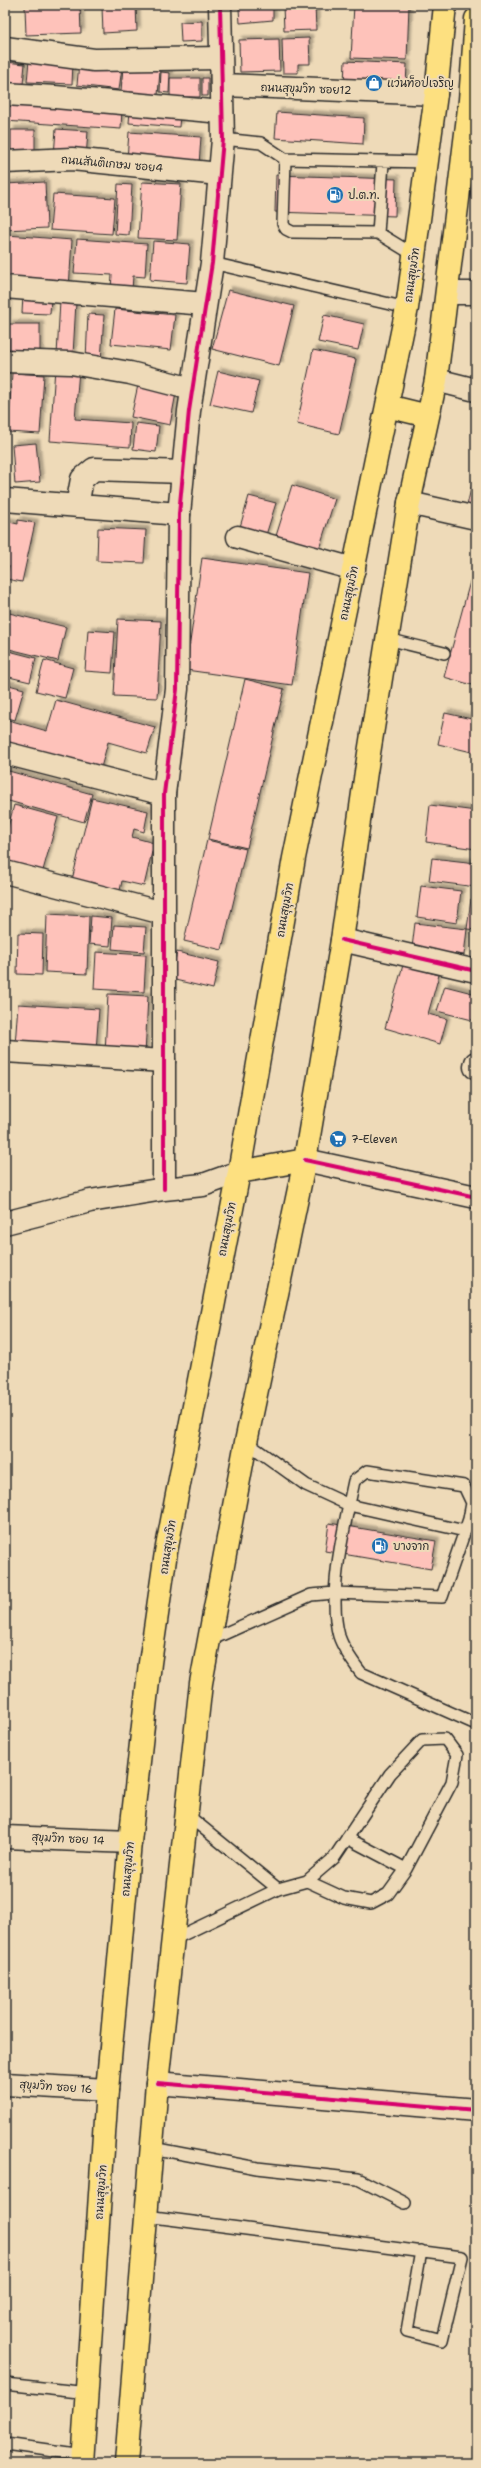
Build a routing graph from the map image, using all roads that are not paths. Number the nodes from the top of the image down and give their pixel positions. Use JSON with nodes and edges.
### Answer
{"nodes":[{"id":1,"x":220,"y":5,"type":"edge"},
{"id":2,"x":445,"y":5,"type":"edge"},
{"id":3,"x":476,"y":19,"type":"edge"},
{"id":4,"x":5,"y":48,"type":"edge"},
{"id":5,"x":220,"y":58,"type":"junction"},
{"id":6,"x":223,"y":86,"type":"junction"},
{"id":7,"x":5,"y":94,"type":"edge"},
{"id":8,"x":436,"y":94,"type":"junction"},
{"id":9,"x":473,"y":100,"type":"edge"},
{"id":10,"x":222,"y":112,"type":"junction"},
{"id":11,"x":223,"y":139,"type":"junction"},
{"id":12,"x":285,"y":159,"type":"junction"},
{"id":13,"x":5,"y":162,"type":"edge"},
{"id":14,"x":427,"y":162,"type":"junction"},
{"id":15,"x":383,"y":163,"type":"junction"},
{"id":16,"x":219,"y":174,"type":"junction"},
{"id":17,"x":378,"y":233,"type":"junction"},
{"id":18,"x":414,"y":255,"type":"junction"},
{"id":19,"x":212,"y":263,"type":"junction"},
{"id":20,"x":5,"y":287,"type":"edge"},
{"id":21,"x":448,"y":293,"type":"junction"},
{"id":22,"x":476,"y":294,"type":"edge"},
{"id":23,"x":205,"y":304,"type":"junction"},
{"id":24,"x":407,"y":308,"type":"junction"},
{"id":25,"x":5,"y":361,"type":"edge"},
{"id":26,"x":436,"y":380,"type":"junction"},
{"id":27,"x":192,"y":389,"type":"junction"},
{"id":28,"x":476,"y":390,"type":"edge"},
{"id":29,"x":387,"y":406,"type":"junction"},
{"id":30,"x":428,"y":416,"type":"junction"},
{"id":31,"x":183,"y":472,"type":"junction"},
{"id":32,"x":5,"y":500,"type":"edge"},
{"id":33,"x":409,"y":504,"type":"junction"},
{"id":34,"x":77,"y":506,"type":"junction"},
{"id":35,"x":179,"y":514,"type":"junction"},
{"id":36,"x":476,"y":518,"type":"edge"},
{"id":37,"x":238,"y":537,"type":"dead end"},
{"id":38,"x":354,"y":570,"type":"junction"},
{"id":39,"x":387,"y":639,"type":"junction"},
{"id":40,"x":444,"y":653,"type":"dead end"},
{"id":41,"x":5,"y":753,"type":"edge"},
{"id":42,"x":164,"y":794,"type":"junction"},
{"id":43,"x":5,"y":872,"type":"edge"},
{"id":44,"x":163,"y":913,"type":"junction"},
{"id":45,"x":342,"y":940,"type":"junction"},
{"id":46,"x":476,"y":971,"type":"edge"},
{"id":47,"x":5,"y":1051,"type":"edge"},
{"id":48,"x":164,"y":1061,"type":"junction"},
{"id":49,"x":476,"y":1063,"type":"edge"},
{"id":50,"x":476,"y":1067,"type":"edge"},
{"id":51,"x":305,"y":1160,"type":"junction"},
{"id":52,"x":239,"y":1172,"type":"junction"},
{"id":53,"x":164,"y":1189,"type":"junction"},
{"id":54,"x":476,"y":1197,"type":"edge"},
{"id":55,"x":5,"y":1223,"type":"edge"},
{"id":56,"x":246,"y":1442,"type":"junction"},
{"id":57,"x":349,"y":1505,"type":"junction"},
{"id":58,"x":465,"y":1531,"type":"junction"},
{"id":59,"x":335,"y":1593,"type":"junction"},
{"id":60,"x":208,"y":1641,"type":"junction"},
{"id":61,"x":476,"y":1724,"type":"edge"},
{"id":62,"x":186,"y":1814,"type":"junction"},
{"id":63,"x":5,"y":1836,"type":"edge"},
{"id":64,"x":347,"y":1838,"type":"junction"},
{"id":65,"x":130,"y":1842,"type":"junction"},
{"id":66,"x":406,"y":1869,"type":"junction"},
{"id":67,"x":307,"y":1881,"type":"junction"},
{"id":68,"x":278,"y":1888,"type":"junction"},
{"id":69,"x":171,"y":1940,"type":"junction"},
{"id":70,"x":157,"y":2083,"type":"junction"},
{"id":71,"x":5,"y":2084,"type":"edge"},
{"id":72,"x":107,"y":2090,"type":"junction"},
{"id":73,"x":476,"y":2110,"type":"edge"},
{"id":74,"x":152,"y":2148,"type":"junction"},
{"id":75,"x":405,"y":2202,"type":"dead end"},
{"id":76,"x":146,"y":2216,"type":"junction"},
{"id":77,"x":421,"y":2251,"type":"junction"},
{"id":78,"x":5,"y":2384,"type":"edge"},
{"id":79,"x":88,"y":2394,"type":"junction"},
{"id":80,"x":5,"y":2444,"type":"edge"},
{"id":81,"x":83,"y":2459,"type":"edge"},
{"id":82,"x":126,"y":2463,"type":"edge"}],
"edges":[{"from":1,"to":5,"type":"street"},
{"from":2,"to":8,"type":"main road","name":"ถนนสุขุมวิท"},
{"from":3,"to":9,"type":"main road"},
{"from":4,"to":5,"type":"street"},
{"from":5,"to":6,"type":"street"},
{"from":6,"to":8,"type":"street","name":"ถนนสุขุมวิท ซอย12"},
{"from":6,"to":10,"type":"street"},
{"from":7,"to":10,"type":"street"},
{"from":8,"to":14,"type":"main road","name":"ถนนสุขุมวิท"},
{"from":9,"to":21,"type":"main road"},
{"from":10,"to":11,"type":"street"},
{"from":11,"to":12,"type":"lane"},
{"from":11,"to":16,"type":"street"},
{"from":12,"to":15,"type":"lane"},
{"from":12,"to":17,"type":"lane"},
{"from":13,"to":16,"type":"street","name":"ถนนสันติเกษม ซอย4"},
{"from":14,"to":15,"type":"lane"},
{"from":14,"to":18,"type":"main road","name":"ถนนสุขุมวิท"},
{"from":15,"to":17,"type":"lane"},
{"from":16,"to":19,"type":"street"},
{"from":17,"to":18,"type":"lane"},
{"from":18,"to":24,"type":"main road","name":"ถนนสุขุมวิท"},
{"from":19,"to":23,"type":"street"},
{"from":19,"to":24,"type":"lane"},
{"from":20,"to":23,"type":"street"},
{"from":21,"to":22,"type":"street"},
{"from":21,"to":26,"type":"main road"},
{"from":23,"to":27,"type":"street"},
{"from":24,"to":29,"type":"main road","name":"ถนนสุขุมวิท"},
{"from":25,"to":27,"type":"street"},
{"from":26,"to":28,"type":"street"},
{"from":26,"to":30,"type":"main road"},
{"from":27,"to":31,"type":"street"},
{"from":29,"to":30,"type":"main road"},
{"from":29,"to":38,"type":"main road","name":"ถนนสุขุมวิท"},
{"from":30,"to":33,"type":"main road"},
{"from":31,"to":34,"type":"street"},
{"from":31,"to":35,"type":"street"},
{"from":32,"to":34,"type":"street"},
{"from":33,"to":36,"type":"street"},
{"from":33,"to":39,"type":"main road"},
{"from":34,"to":35,"type":"street"},
{"from":35,"to":42,"type":"street"},
{"from":37,"to":38,"type":"street"},
{"from":38,"to":52,"type":"main road","name":"ถนนสุขุมวิท"},
{"from":39,"to":40,"type":"lane"},
{"from":39,"to":45,"type":"main road"},
{"from":41,"to":42,"type":"street"},
{"from":42,"to":44,"type":"street"},
{"from":43,"to":44,"type":"street"},
{"from":44,"to":48,"type":"street"},
{"from":45,"to":46,"type":"street"},
{"from":45,"to":51,"type":"main road"},
{"from":47,"to":48,"type":"street"},
{"from":48,"to":53,"type":"street"},
{"from":49,"to":50,"type":"street"},
{"from":51,"to":52,"type":"main road"},
{"from":51,"to":54,"type":"street"},
{"from":51,"to":56,"type":"main road"},
{"from":52,"to":53,"type":"street"},
{"from":52,"to":65,"type":"main road","name":"ถนนสุขุมวิท"},
{"from":53,"to":55,"type":"street"},
{"from":56,"to":57,"type":"lane"},
{"from":56,"to":60,"type":"main road"},
{"from":57,"to":58,"type":"lane"},
{"from":57,"to":58,"type":"lane"},
{"from":57,"to":59,"type":"lane"},
{"from":58,"to":59,"type":"lane"},
{"from":59,"to":60,"type":"lane"},
{"from":59,"to":61,"type":"lane"},
{"from":60,"to":62,"type":"main road"},
{"from":62,"to":68,"type":"lane"},
{"from":62,"to":69,"type":"main road"},
{"from":63,"to":65,"type":"street","name":"สุขุมวิท ซอย 14"},
{"from":64,"to":66,"type":"lane"},
{"from":64,"to":66,"type":"lane"},
{"from":64,"to":67,"type":"lane"},
{"from":65,"to":72,"type":"main road","name":"ถนนสุขุมวิท"},
{"from":66,"to":67,"type":"lane"},
{"from":67,"to":68,"type":"lane"},
{"from":68,"to":69,"type":"lane"},
{"from":69,"to":70,"type":"main road"},
{"from":70,"to":73,"type":"street"},
{"from":70,"to":74,"type":"main road"},
{"from":71,"to":72,"type":"street","name":"สุขุมวิท ซอย 16"},
{"from":72,"to":79,"type":"main road","name":"ถนนสุขุมวิท"},
{"from":74,"to":75,"type":"lane"},
{"from":74,"to":76,"type":"main road"},
{"from":76,"to":77,"type":"lane"},
{"from":76,"to":82,"type":"main road"},
{"from":77,"to":77,"type":"lane"},
{"from":78,"to":79,"type":"lane"},
{"from":79,"to":81,"type":"main road","name":"ถนนสุขุมวิท"},
{"from":80,"to":81,"type":"lane"}]}
